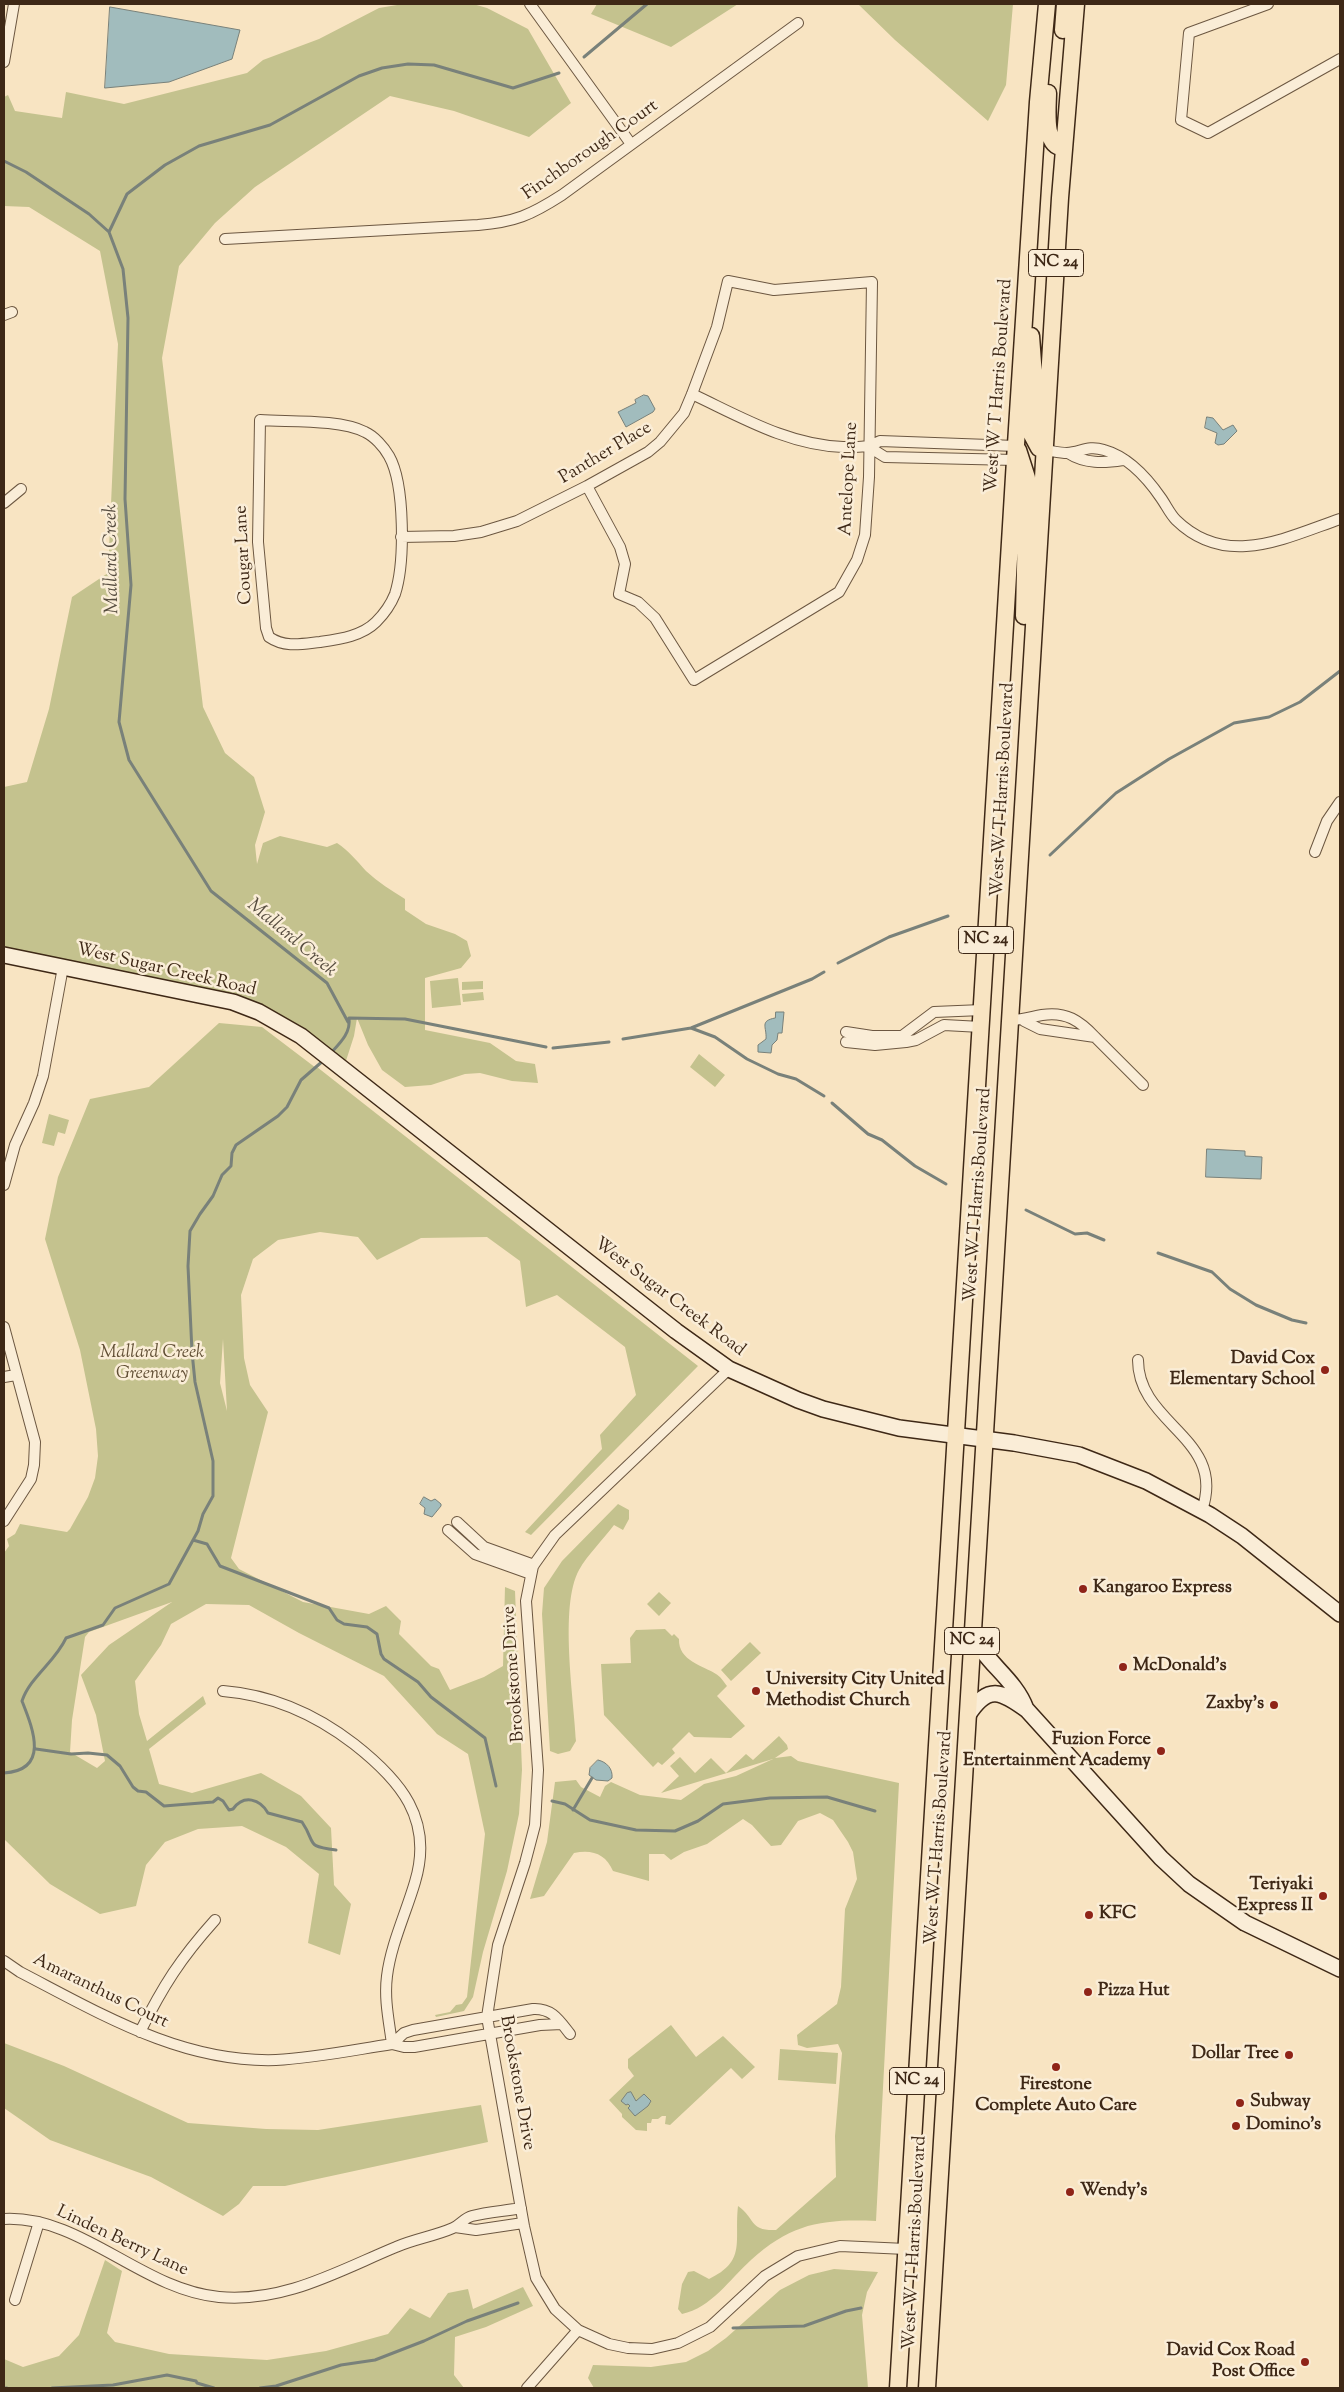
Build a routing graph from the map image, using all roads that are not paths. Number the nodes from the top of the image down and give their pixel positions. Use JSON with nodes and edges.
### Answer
{"nodes":[{"id":1,"x":14,"y":4,"type":"edge"},
{"id":2,"x":530,"y":4,"type":"edge"},
{"id":3,"x":1065,"y":4,"type":"edge"},
{"id":4,"x":1076,"y":4,"type":"edge"},
{"id":5,"x":1268,"y":4,"type":"edge"},
{"id":6,"x":1046,"y":10,"type":"edge"},
{"id":7,"x":798,"y":23,"type":"dead end"},
{"id":8,"x":1340,"y":59,"type":"edge"},
{"id":9,"x":4,"y":62,"type":"edge"},
{"id":10,"x":1069,"y":76,"type":"junction"},
{"id":11,"x":631,"y":144,"type":"junction"},
{"id":12,"x":1064,"y":146,"type":"junction"},
{"id":13,"x":225,"y":239,"type":"dead end"},
{"id":14,"x":728,"y":281,"type":"joint"},
{"id":15,"x":1025,"y":304,"type":"junction"},
{"id":16,"x":692,"y":394,"type":"junction"},
{"id":17,"x":869,"y":447,"type":"junction"},
{"id":18,"x":1044,"y":450,"type":"junction"},
{"id":19,"x":1016,"y":453,"type":"junction"},
{"id":20,"x":587,"y":486,"type":"junction"},
{"id":21,"x":21,"y":489,"type":"dead end"},
{"id":22,"x":4,"y":503,"type":"edge"},
{"id":23,"x":1340,"y":520,"type":"edge"},
{"id":24,"x":401,"y":537,"type":"junction"},
{"id":25,"x":1028,"y":720,"type":"junction"},
{"id":26,"x":1340,"y":802,"type":"edge"},
{"id":27,"x":1315,"y":852,"type":"dead end"},
{"id":28,"x":4,"y":955,"type":"edge"},
{"id":29,"x":63,"y":967,"type":"junction"},
{"id":30,"x":982,"y":1010,"type":"junction"},
{"id":31,"x":1017,"y":1020,"type":"junction"},
{"id":32,"x":981,"y":1027,"type":"junction"},
{"id":33,"x":1096,"y":1037,"type":"junction"},
{"id":34,"x":1143,"y":1085,"type":"dead end"},
{"id":35,"x":4,"y":1185,"type":"edge"},
{"id":36,"x":4,"y":1327,"type":"edge"},
{"id":37,"x":1138,"y":1360,"type":"dead end"},
{"id":38,"x":729,"y":1369,"type":"junction"},
{"id":39,"x":16,"y":1375,"type":"junction"},
{"id":40,"x":4,"y":1378,"type":"edge"},
{"id":41,"x":956,"y":1435,"type":"junction"},
{"id":42,"x":984,"y":1439,"type":"junction"},
{"id":43,"x":1202,"y":1510,"type":"junction"},
{"id":44,"x":4,"y":1521,"type":"edge"},
{"id":45,"x":457,"y":1522,"type":"dead end"},
{"id":46,"x":448,"y":1530,"type":"dead end"},
{"id":47,"x":532,"y":1570,"type":"junction"},
{"id":48,"x":1340,"y":1614,"type":"edge"},
{"id":49,"x":972,"y":1635,"type":"junction"},
{"id":50,"x":223,"y":1691,"type":"dead end"},
{"id":51,"x":1027,"y":1710,"type":"junction"},
{"id":52,"x":968,"y":1714,"type":"junction"},
{"id":53,"x":215,"y":1920,"type":"dead end"},
{"id":54,"x":4,"y":1962,"type":"edge"},
{"id":55,"x":1340,"y":1969,"type":"edge"},
{"id":56,"x":487,"y":2017,"type":"junction"},
{"id":57,"x":562,"y":2024,"type":"junction"},
{"id":58,"x":140,"y":2032,"type":"junction"},
{"id":59,"x":489,"y":2034,"type":"junction"},
{"id":60,"x":570,"y":2034,"type":"dead end"},
{"id":61,"x":392,"y":2044,"type":"junction"},
{"id":62,"x":521,"y":2208,"type":"junction"},
{"id":63,"x":4,"y":2219,"type":"edge"},
{"id":64,"x":39,"y":2222,"type":"junction"},
{"id":65,"x":523,"y":2223,"type":"junction"},
{"id":66,"x":455,"y":2227,"type":"junction"},
{"id":67,"x":906,"y":2249,"type":"junction"},
{"id":68,"x":15,"y":2300,"type":"dead end"},
{"id":69,"x":578,"y":2330,"type":"junction"},
{"id":70,"x":527,"y":2388,"type":"edge"},
{"id":71,"x":898,"y":2388,"type":"edge"},
{"id":72,"x":927,"y":2388,"type":"edge"}],
"edges":[{"from":1,"to":9,"type":"street"},
{"from":2,"to":11,"type":"street"},
{"from":3,"to":10,"type":"main road"},
{"from":4,"to":10,"type":"main road","name":"West W T Harris Boulevard","number":"NC 24"},
{"from":5,"to":8,"type":"street"},
{"from":6,"to":12,"type":"main road"},
{"from":6,"to":15,"type":"main road","name":"West W T Harris Boulevard","number":"NC 24"},
{"from":7,"to":11,"type":"street","name":"Finchborough Court"},
{"from":10,"to":12,"type":"main road","name":"West W T Harris Boulevard","number":"NC 24"},
{"from":11,"to":13,"type":"street","name":"Finchborough Court"},
{"from":12,"to":18,"type":"main road","name":"West W T Harris Boulevard","number":"NC 24"},
{"from":14,"to":16,"type":"street","name":"Panther Place"},
{"from":14,"to":17,"type":"street","name":"Antelope Lane"},
{"from":15,"to":18,"type":"main road"},
{"from":15,"to":19,"type":"main road","name":"West W T Harris Boulevard","number":"NC 24"},
{"from":16,"to":17,"type":"street"},
{"from":16,"to":20,"type":"street","name":"Panther Place"},
{"from":17,"to":19,"type":"street"},
{"from":17,"to":19,"type":"street"},
{"from":17,"to":20,"type":"street","name":"Antelope Lane"},
{"from":18,"to":23,"type":"street"},
{"from":18,"to":25,"type":"main road","name":"West W T Harris Boulevard","number":"NC 24"},
{"from":19,"to":25,"type":"main road"},
{"from":19,"to":30,"type":"main road","name":"West W T Harris Boulevard","number":"NC 24"},
{"from":20,"to":24,"type":"street","name":"Panther Place"},
{"from":21,"to":22,"type":"street"},
{"from":24,"to":24,"type":"street","name":"Cougar Lane"},
{"from":25,"to":31,"type":"main road","name":"West W T Harris Boulevard","number":"NC 24"},
{"from":26,"to":27,"type":"street"},
{"from":28,"to":29,"type":"main road","name":"West Sugar Creek Road"},
{"from":29,"to":35,"type":"street"},
{"from":29,"to":38,"type":"main road","name":"West Sugar Creek Road"},
{"from":30,"to":32,"type":"main road","name":"West W T Harris Boulevard","number":"NC 24"},
{"from":30,"to":32,"type":"street"},
{"from":31,"to":33,"type":"street"},
{"from":31,"to":33,"type":"street"},
{"from":31,"to":42,"type":"main road","name":"West W T Harris Boulevard","number":"NC 24"},
{"from":32,"to":41,"type":"main road","name":"West W T Harris Boulevard","number":"NC 24"},
{"from":33,"to":34,"type":"street"},
{"from":36,"to":39,"type":"street"},
{"from":37,"to":43,"type":"street"},
{"from":38,"to":41,"type":"main road","name":"West Sugar Creek Road"},
{"from":38,"to":47,"type":"street","name":"Brookstone Drive"},
{"from":39,"to":40,"type":"street"},
{"from":39,"to":44,"type":"street"},
{"from":41,"to":42,"type":"main road","name":"West Sugar Creek Road"},
{"from":41,"to":67,"type":"main road","name":"West W T Harris Boulevard","number":"NC 24"},
{"from":42,"to":43,"type":"main road","name":"West Sugar Creek Road"},
{"from":42,"to":49,"type":"main road","name":"West W T Harris Boulevard","number":"NC 24"},
{"from":43,"to":48,"type":"main road","name":"West Sugar Creek Road"},
{"from":45,"to":47,"type":"street"},
{"from":46,"to":47,"type":"street"},
{"from":47,"to":56,"type":"street","name":"Brookstone Drive"},
{"from":49,"to":51,"type":"main road"},
{"from":49,"to":52,"type":"main road","name":"West W T Harris Boulevard","number":"NC 24"},
{"from":50,"to":61,"type":"street"},
{"from":51,"to":52,"type":"main road"},
{"from":51,"to":55,"type":"main road"},
{"from":52,"to":72,"type":"main road","name":"West W T Harris Boulevard","number":"NC 24"},
{"from":53,"to":58,"type":"street"},
{"from":54,"to":58,"type":"street","name":"Amaranthus Court"},
{"from":56,"to":57,"type":"street","name":"Amaranthus Court"},
{"from":56,"to":59,"type":"street","name":"Brookstone Drive"},
{"from":56,"to":61,"type":"street","name":"Amaranthus Court"},
{"from":57,"to":59,"type":"street","name":"Amaranthus Court"},
{"from":57,"to":60,"type":"street","name":"Amaranthus Court"},
{"from":58,"to":61,"type":"street","name":"Amaranthus Court"},
{"from":59,"to":61,"type":"street","name":"Amaranthus Court"},
{"from":59,"to":62,"type":"street","name":"Brookstone Drive"},
{"from":62,"to":65,"type":"street","name":"Brookstone Drive"},
{"from":62,"to":66,"type":"street","name":"Linden Berry Lane"},
{"from":63,"to":64,"type":"street","name":"Linden Berry Lane"},
{"from":64,"to":66,"type":"street","name":"Linden Berry Lane"},
{"from":64,"to":68,"type":"street"},
{"from":65,"to":66,"type":"street","name":"Linden Berry Lane"},
{"from":65,"to":69,"type":"street","name":"Brookstone Drive"},
{"from":67,"to":69,"type":"street","name":"Brookstone Drive"},
{"from":67,"to":71,"type":"main road","name":"West W T Harris Boulevard","number":"NC 24"},
{"from":69,"to":70,"type":"street"}]}
